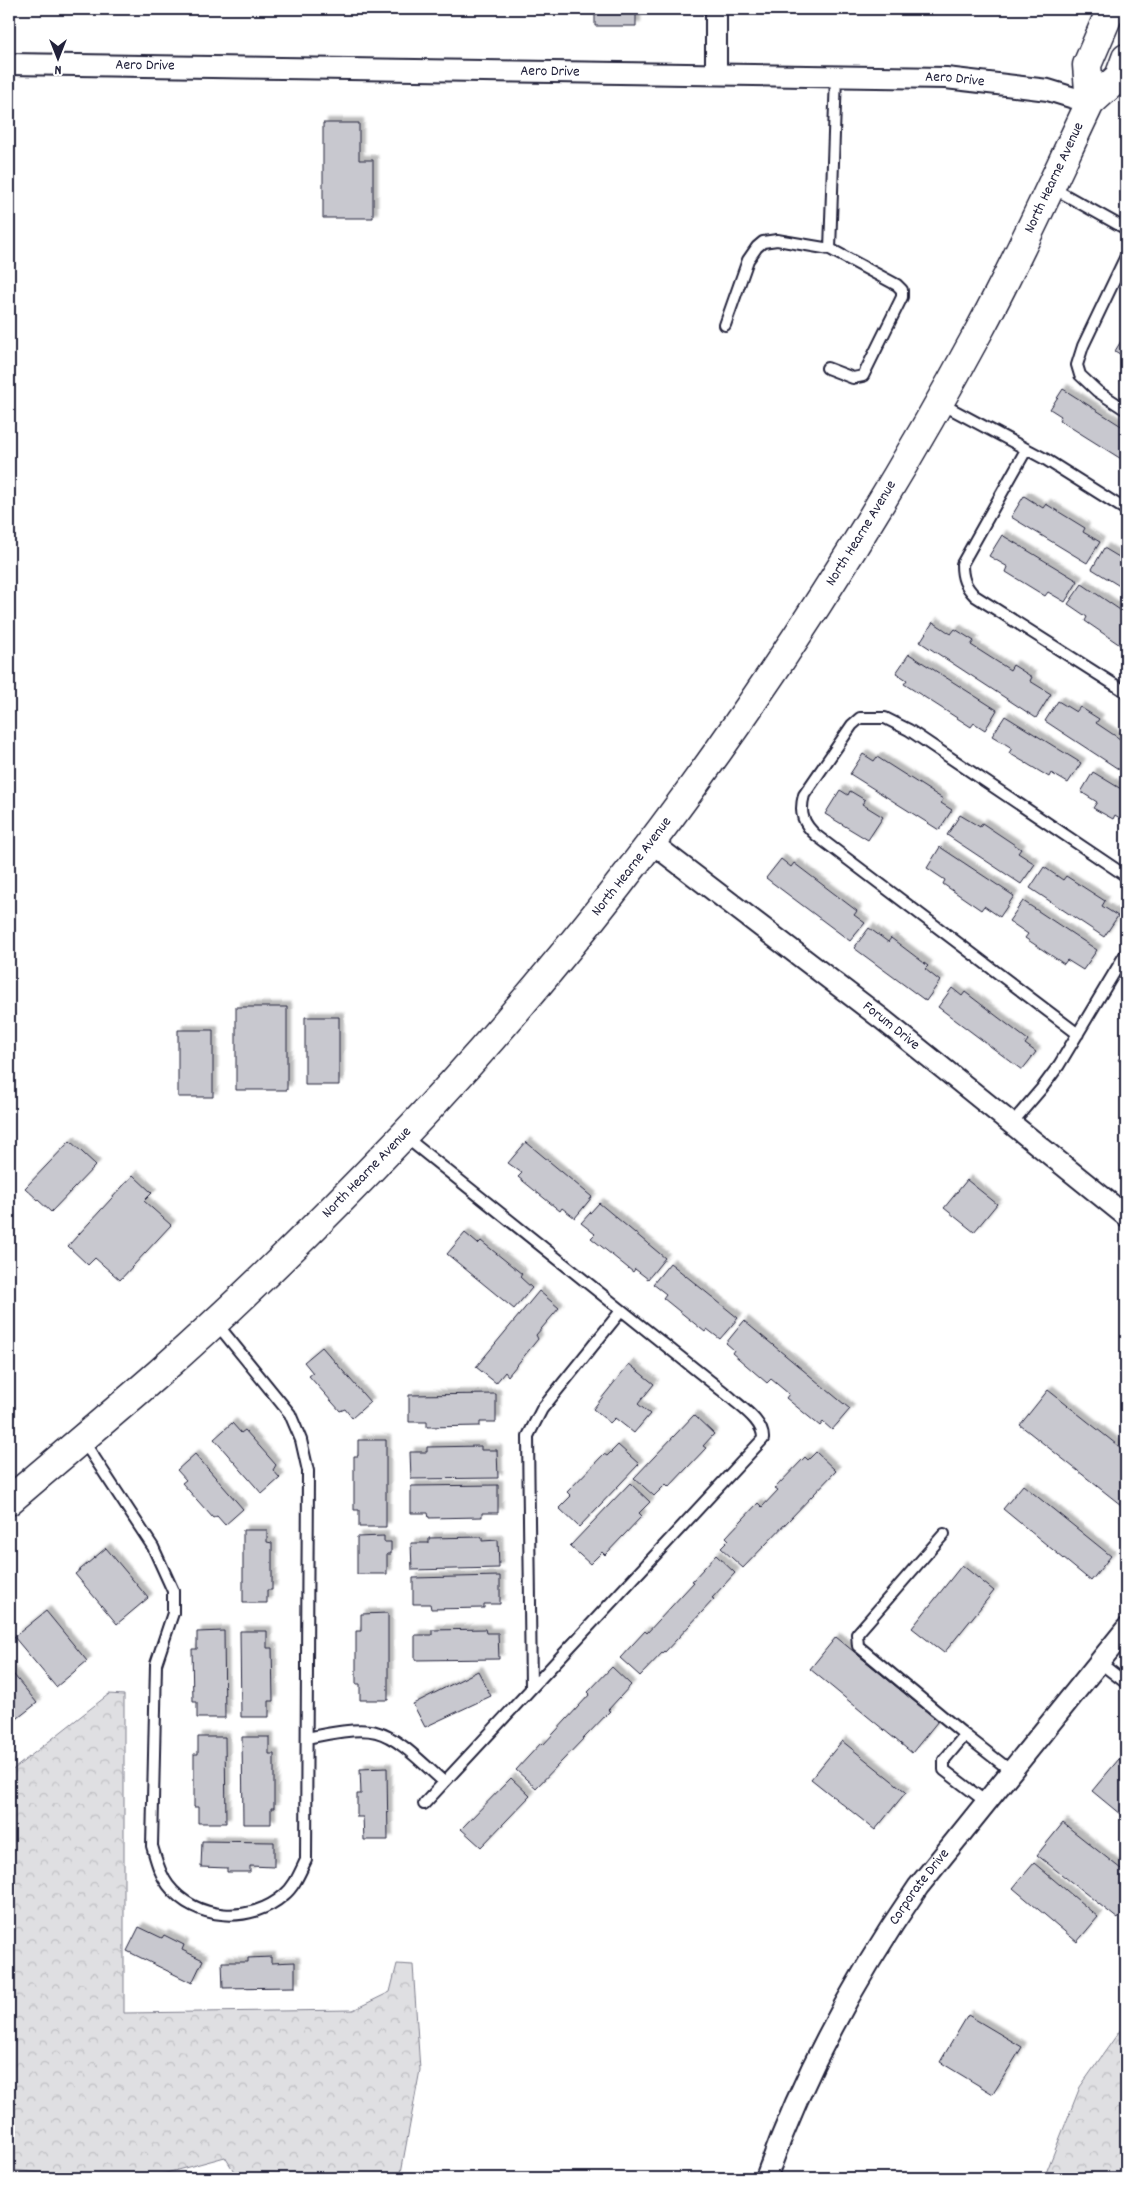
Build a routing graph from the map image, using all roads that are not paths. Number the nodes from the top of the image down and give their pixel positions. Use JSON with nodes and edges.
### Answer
{"nodes":[{"id":1,"x":716,"y":9,"type":"edge"},
{"id":2,"x":1112,"y":9,"type":"edge"},
{"id":3,"x":1126,"y":58,"type":"edge"},
{"id":4,"x":9,"y":64,"type":"edge"},
{"id":5,"x":716,"y":74,"type":"junction"},
{"id":6,"x":836,"y":76,"type":"junction"},
{"id":7,"x":1090,"y":103,"type":"junction"},
{"id":8,"x":1050,"y":187,"type":"junction"},
{"id":9,"x":1126,"y":229,"type":"edge"},
{"id":10,"x":830,"y":249,"type":"junction"},
{"id":11,"x":1126,"y":256,"type":"edge"},
{"id":12,"x":725,"y":325,"type":"dead end"},
{"id":13,"x":827,"y":368,"type":"dead end"},
{"id":14,"x":939,"y":402,"type":"junction"},
{"id":15,"x":1126,"y":410,"type":"edge"},
{"id":16,"x":1026,"y":450,"type":"junction"},
{"id":17,"x":1126,"y":510,"type":"edge"},
{"id":18,"x":1126,"y":692,"type":"edge"},
{"id":19,"x":652,"y":844,"type":"junction"},
{"id":20,"x":1126,"y":876,"type":"edge"},
{"id":21,"x":1126,"y":953,"type":"edge"},
{"id":22,"x":1078,"y":1034,"type":"junction"},
{"id":23,"x":1012,"y":1123,"type":"junction"},
{"id":24,"x":404,"y":1136,"type":"junction"},
{"id":25,"x":1126,"y":1216,"type":"edge"},
{"id":26,"x":621,"y":1311,"type":"junction"},
{"id":27,"x":215,"y":1322,"type":"junction"},
{"id":28,"x":82,"y":1438,"type":"junction"},
{"id":29,"x":9,"y":1501,"type":"edge"},
{"id":30,"x":944,"y":1534,"type":"dead end"},
{"id":31,"x":1126,"y":1629,"type":"edge"},
{"id":32,"x":1099,"y":1662,"type":"junction"},
{"id":33,"x":1126,"y":1683,"type":"edge"},
{"id":34,"x":531,"y":1688,"type":"junction"},
{"id":35,"x":965,"y":1735,"type":"junction"},
{"id":36,"x":307,"y":1738,"type":"junction"},
{"id":37,"x":1011,"y":1771,"type":"junction"},
{"id":38,"x":444,"y":1782,"type":"junction"},
{"id":39,"x":986,"y":1802,"type":"junction"},
{"id":40,"x":424,"y":1804,"type":"dead end"},
{"id":41,"x":766,"y":2178,"type":"edge"}],
"edges":[{"from":1,"to":5,"type":"street"},
{"from":2,"to":7,"type":"main road","name":"North Hearne Avenue"},
{"from":3,"to":7,"type":"main road","name":"North Hearne Avenue"},
{"from":4,"to":5,"type":"street","name":"Aero Drive"},
{"from":5,"to":6,"type":"street","name":"Aero Drive"},
{"from":6,"to":7,"type":"street","name":"Aero Drive"},
{"from":6,"to":10,"type":"lane"},
{"from":7,"to":8,"type":"main road","name":"North Hearne Avenue"},
{"from":8,"to":9,"type":"lane"},
{"from":8,"to":14,"type":"main road","name":"North Hearne Avenue"},
{"from":10,"to":12,"type":"lane"},
{"from":10,"to":13,"type":"lane"},
{"from":11,"to":15,"type":"lane"},
{"from":14,"to":16,"type":"lane"},
{"from":14,"to":19,"type":"main road","name":"North Hearne Avenue"},
{"from":16,"to":17,"type":"lane"},
{"from":16,"to":18,"type":"lane"},
{"from":19,"to":23,"type":"street","name":"Forum Drive"},
{"from":19,"to":24,"type":"main road","name":"North Hearne Avenue"},
{"from":20,"to":22,"type":"lane"},
{"from":21,"to":22,"type":"lane"},
{"from":22,"to":23,"type":"lane"},
{"from":23,"to":25,"type":"street","name":"Forum Drive"},
{"from":24,"to":26,"type":"lane"},
{"from":24,"to":27,"type":"main road","name":"North Hearne Avenue"},
{"from":26,"to":34,"type":"lane"},
{"from":26,"to":34,"type":"lane"},
{"from":27,"to":28,"type":"main road","name":"North Hearne Avenue"},
{"from":27,"to":36,"type":"lane"},
{"from":28,"to":29,"type":"main road","name":"North Hearne Avenue"},
{"from":28,"to":36,"type":"lane"},
{"from":30,"to":35,"type":"lane"},
{"from":31,"to":32,"type":"street","name":"Corporate Drive"},
{"from":32,"to":33,"type":"lane"},
{"from":32,"to":37,"type":"street","name":"Corporate Drive"},
{"from":34,"to":38,"type":"lane"},
{"from":35,"to":37,"type":"lane"},
{"from":35,"to":39,"type":"lane"},
{"from":36,"to":38,"type":"lane"},
{"from":37,"to":39,"type":"street","name":"Corporate Drive"},
{"from":38,"to":40,"type":"lane"},
{"from":39,"to":41,"type":"street","name":"Corporate Drive"}]}
